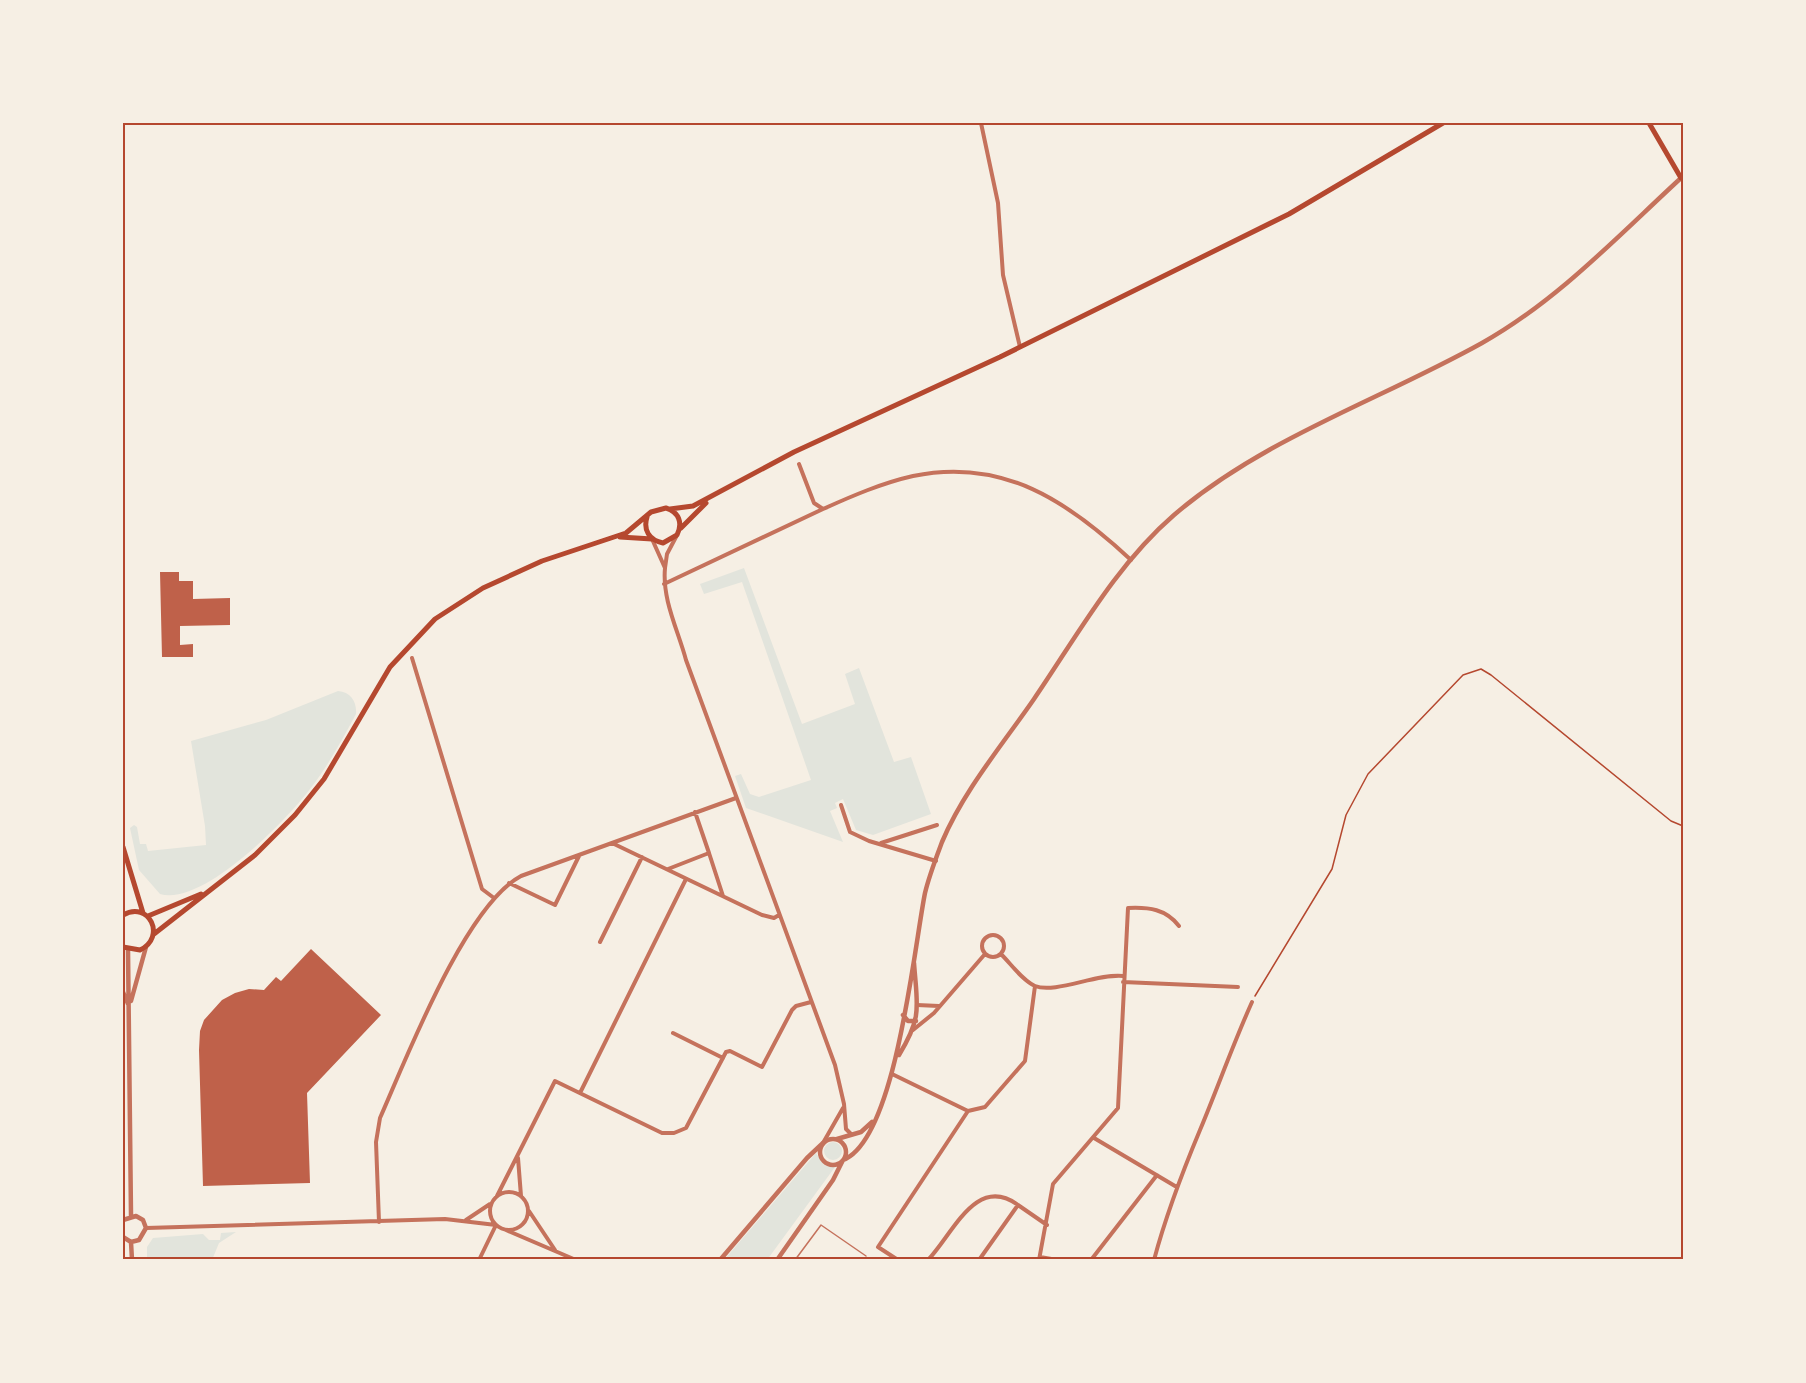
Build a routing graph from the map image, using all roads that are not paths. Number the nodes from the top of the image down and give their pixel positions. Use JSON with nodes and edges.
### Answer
{"nodes":[{"id":1,"x":981,"y":123,"type":"edge"},
{"id":2,"x":1443,"y":123,"type":"edge"},
{"id":3,"x":1649,"y":123,"type":"edge"},
{"id":4,"x":1682,"y":177,"type":"edge"},
{"id":5,"x":1020,"y":347,"type":"junction"},
{"id":6,"x":799,"y":464,"type":"dead end"},
{"id":7,"x":714,"y":496,"type":"junction"},
{"id":8,"x":822,"y":508,"type":"junction"},
{"id":9,"x":670,"y":509,"type":"junction"},
{"id":10,"x":647,"y":517,"type":"junction"},
{"id":11,"x":679,"y":532,"type":"junction"},
{"id":12,"x":616,"y":537,"type":"junction"},
{"id":13,"x":652,"y":539,"type":"junction"},
{"id":14,"x":1131,"y":560,"type":"junction"},
{"id":15,"x":665,"y":568,"type":"junction"},
{"id":16,"x":663,"y":584,"type":"junction"},
{"id":17,"x":412,"y":658,"type":"dead end"},
{"id":18,"x":736,"y":798,"type":"junction"},
{"id":19,"x":841,"y":805,"type":"dead end"},
{"id":20,"x":695,"y":812,"type":"junction"},
{"id":21,"x":937,"y":825,"type":"dead end"},
{"id":22,"x":611,"y":843,"type":"junction"},
{"id":23,"x":880,"y":844,"type":"junction"},
{"id":24,"x":123,"y":847,"type":"edge"},
{"id":25,"x":709,"y":853,"type":"junction"},
{"id":26,"x":579,"y":855,"type":"junction"},
{"id":27,"x":642,"y":857,"type":"junction"},
{"id":28,"x":936,"y":861,"type":"junction"},
{"id":29,"x":668,"y":870,"type":"junction"},
{"id":30,"x":686,"y":879,"type":"junction"},
{"id":31,"x":508,"y":883,"type":"junction"},
{"id":32,"x":206,"y":892,"type":"junction"},
{"id":33,"x":723,"y":896,"type":"junction"},
{"id":34,"x":494,"y":898,"type":"junction"},
{"id":35,"x":146,"y":914,"type":"junction"},
{"id":36,"x":123,"y":915,"type":"edge"},
{"id":37,"x":780,"y":915,"type":"junction"},
{"id":38,"x":1179,"y":926,"type":"dead end"},
{"id":39,"x":154,"y":934,"type":"junction"},
{"id":40,"x":600,"y":942,"type":"dead end"},
{"id":41,"x":146,"y":947,"type":"junction"},
{"id":42,"x":125,"y":949,"type":"edge"},
{"id":43,"x":914,"y":954,"type":"junction"},
{"id":44,"x":985,"y":954,"type":"junction"},
{"id":45,"x":1001,"y":954,"type":"junction"},
{"id":46,"x":1123,"y":976,"type":"junction"},
{"id":47,"x":1123,"y":982,"type":"junction"},
{"id":48,"x":1035,"y":986,"type":"junction"},
{"id":49,"x":1238,"y":987,"type":"dead end"},
{"id":50,"x":123,"y":992,"type":"edge"},
{"id":51,"x":811,"y":1002,"type":"junction"},
{"id":52,"x":1252,"y":1002,"type":"road end"},
{"id":53,"x":917,"y":1005,"type":"junction"},
{"id":54,"x":940,"y":1006,"type":"junction"},
{"id":55,"x":904,"y":1008,"type":"junction"},
{"id":56,"x":129,"y":1009,"type":"junction"},
{"id":57,"x":903,"y":1015,"type":"junction"},
{"id":58,"x":916,"y":1021,"type":"junction"},
{"id":59,"x":913,"y":1030,"type":"junction"},
{"id":60,"x":673,"y":1033,"type":"dead end"},
{"id":61,"x":723,"y":1058,"type":"junction"},
{"id":62,"x":897,"y":1058,"type":"junction"},
{"id":63,"x":892,"y":1074,"type":"junction"},
{"id":64,"x":580,"y":1093,"type":"junction"},
{"id":65,"x":844,"y":1104,"type":"junction"},
{"id":66,"x":968,"y":1112,"type":"junction"},
{"id":67,"x":876,"y":1119,"type":"junction"},
{"id":68,"x":852,"y":1135,"type":"junction"},
{"id":69,"x":1094,"y":1138,"type":"junction"},
{"id":70,"x":836,"y":1139,"type":"junction"},
{"id":71,"x":823,"y":1143,"type":"junction"},
{"id":72,"x":518,"y":1156,"type":"junction"},
{"id":73,"x":843,"y":1160,"type":"junction"},
{"id":74,"x":1157,"y":1175,"type":"junction"},
{"id":75,"x":1175,"y":1186,"type":"junction"},
{"id":76,"x":497,"y":1196,"type":"junction"},
{"id":77,"x":521,"y":1196,"type":"junction"},
{"id":78,"x":491,"y":1204,"type":"junction"},
{"id":79,"x":1018,"y":1205,"type":"junction"},
{"id":80,"x":528,"y":1210,"type":"junction"},
{"id":81,"x":131,"y":1215,"type":"junction"},
{"id":82,"x":123,"y":1220,"type":"edge"},
{"id":83,"x":466,"y":1220,"type":"junction"},
{"id":84,"x":379,"y":1222,"type":"junction"},
{"id":85,"x":496,"y":1225,"type":"junction"},
{"id":86,"x":1047,"y":1225,"type":"junction"},
{"id":87,"x":146,"y":1228,"type":"junction"},
{"id":88,"x":505,"y":1230,"type":"junction"},
{"id":89,"x":123,"y":1237,"type":"edge"},
{"id":90,"x":131,"y":1242,"type":"junction"},
{"id":91,"x":555,"y":1250,"type":"junction"},
{"id":92,"x":866,"y":1256,"type":"dead end"},
{"id":93,"x":1039,"y":1258,"type":"edge"},
{"id":94,"x":132,"y":1260,"type":"edge"},
{"id":95,"x":479,"y":1260,"type":"edge"},
{"id":96,"x":576,"y":1260,"type":"edge"},
{"id":97,"x":720,"y":1260,"type":"edge"},
{"id":98,"x":777,"y":1260,"type":"edge"},
{"id":99,"x":795,"y":1260,"type":"edge"},
{"id":100,"x":898,"y":1260,"type":"edge"},
{"id":101,"x":928,"y":1260,"type":"edge"},
{"id":102,"x":979,"y":1260,"type":"edge"},
{"id":103,"x":1057,"y":1260,"type":"edge"},
{"id":104,"x":1091,"y":1260,"type":"edge"},
{"id":105,"x":1154,"y":1260,"type":"edge"}],
"edges":[{"from":1,"to":5,"type":"street"},
{"from":2,"to":5,"type":"main road"},
{"from":3,"to":4,"type":"main road"},
{"from":4,"to":14,"type":"street"},
{"from":5,"to":7,"type":"main road"},
{"from":6,"to":8,"type":"street"},
{"from":7,"to":9,"type":"main road"},
{"from":7,"to":11,"type":"main road"},
{"from":8,"to":14,"type":"street"},
{"from":8,"to":16,"type":"street"},
{"from":9,"to":10,"type":"main road"},
{"from":9,"to":11,"type":"main road"},
{"from":10,"to":12,"type":"main road"},
{"from":10,"to":13,"type":"main road"},
{"from":11,"to":13,"type":"main road"},
{"from":11,"to":15,"type":"street"},
{"from":12,"to":13,"type":"main road"},
{"from":12,"to":32,"type":"main road"},
{"from":13,"to":15,"type":"street"},
{"from":14,"to":28,"type":"street"},
{"from":15,"to":16,"type":"street"},
{"from":16,"to":18,"type":"street"},
{"from":17,"to":34,"type":"street"},
{"from":18,"to":20,"type":"street"},
{"from":18,"to":37,"type":"street"},
{"from":19,"to":23,"type":"street"},
{"from":20,"to":22,"type":"street"},
{"from":20,"to":25,"type":"street"},
{"from":21,"to":23,"type":"street"},
{"from":22,"to":26,"type":"street"},
{"from":22,"to":27,"type":"street"},
{"from":23,"to":28,"type":"street"},
{"from":24,"to":35,"type":"main road"},
{"from":25,"to":29,"type":"street"},
{"from":25,"to":33,"type":"street"},
{"from":26,"to":31,"type":"street"},
{"from":26,"to":31,"type":"street"},
{"from":27,"to":29,"type":"street"},
{"from":27,"to":40,"type":"street"},
{"from":28,"to":43,"type":"street"},
{"from":29,"to":30,"type":"street"},
{"from":30,"to":33,"type":"street"},
{"from":30,"to":64,"type":"street"},
{"from":31,"to":34,"type":"street"},
{"from":32,"to":35,"type":"main road"},
{"from":32,"to":39,"type":"main road"},
{"from":33,"to":37,"type":"street"},
{"from":34,"to":84,"type":"street"},
{"from":35,"to":36,"type":"main road"},
{"from":35,"to":39,"type":"main road"},
{"from":37,"to":51,"type":"street"},
{"from":38,"to":46,"type":"street"},
{"from":39,"to":41,"type":"main road"},
{"from":41,"to":42,"type":"main road"},
{"from":41,"to":56,"type":"street"},
{"from":42,"to":56,"type":"street"},
{"from":43,"to":53,"type":"street"},
{"from":43,"to":55,"type":"street"},
{"from":44,"to":45,"type":"street"},
{"from":44,"to":45,"type":"street"},
{"from":44,"to":54,"type":"street"},
{"from":45,"to":48,"type":"street"},
{"from":46,"to":47,"type":"street"},
{"from":46,"to":48,"type":"street"},
{"from":47,"to":49,"type":"street"},
{"from":47,"to":69,"type":"street"},
{"from":48,"to":66,"type":"street"},
{"from":50,"to":56,"type":"street"},
{"from":51,"to":61,"type":"street"},
{"from":51,"to":65,"type":"street"},
{"from":52,"to":75,"type":"street"},
{"from":53,"to":54,"type":"street"},
{"from":53,"to":55,"type":"street"},
{"from":53,"to":58,"type":"street"},
{"from":54,"to":59,"type":"street"},
{"from":55,"to":57,"type":"street"},
{"from":56,"to":81,"type":"street"},
{"from":57,"to":58,"type":"street"},
{"from":57,"to":62,"type":"street"},
{"from":58,"to":59,"type":"street"},
{"from":59,"to":62,"type":"street"},
{"from":60,"to":61,"type":"street"},
{"from":61,"to":64,"type":"street"},
{"from":62,"to":63,"type":"street"},
{"from":63,"to":66,"type":"street"},
{"from":63,"to":67,"type":"street"},
{"from":64,"to":72,"type":"street"},
{"from":65,"to":68,"type":"street"},
{"from":65,"to":71,"type":"street"},
{"from":66,"to":100,"type":"street"},
{"from":67,"to":68,"type":"street"},
{"from":67,"to":73,"type":"street"},
{"from":68,"to":70,"type":"street"},
{"from":69,"to":74,"type":"street"},
{"from":69,"to":86,"type":"street"},
{"from":70,"to":71,"type":"street"},
{"from":70,"to":73,"type":"street"},
{"from":71,"to":73,"type":"street"},
{"from":71,"to":97,"type":"street"},
{"from":72,"to":76,"type":"street"},
{"from":72,"to":77,"type":"street"},
{"from":73,"to":98,"type":"street"},
{"from":74,"to":75,"type":"street"},
{"from":74,"to":104,"type":"street"},
{"from":75,"to":105,"type":"street"},
{"from":76,"to":77,"type":"street"},
{"from":76,"to":78,"type":"street"},
{"from":77,"to":80,"type":"street"},
{"from":78,"to":83,"type":"street"},
{"from":78,"to":85,"type":"street"},
{"from":79,"to":86,"type":"street"},
{"from":79,"to":101,"type":"street"},
{"from":79,"to":102,"type":"street"},
{"from":80,"to":88,"type":"street"},
{"from":80,"to":91,"type":"street"},
{"from":81,"to":82,"type":"street"},
{"from":81,"to":87,"type":"street"},
{"from":83,"to":84,"type":"street"},
{"from":83,"to":85,"type":"street"},
{"from":84,"to":87,"type":"street"},
{"from":85,"to":88,"type":"street"},
{"from":85,"to":95,"type":"street"},
{"from":86,"to":93,"type":"street"},
{"from":87,"to":90,"type":"street"},
{"from":88,"to":91,"type":"street"},
{"from":89,"to":90,"type":"street"},
{"from":90,"to":94,"type":"street"},
{"from":91,"to":96,"type":"street"},
{"from":92,"to":99,"type":"lane"},
{"from":93,"to":103,"type":"street"}]}
